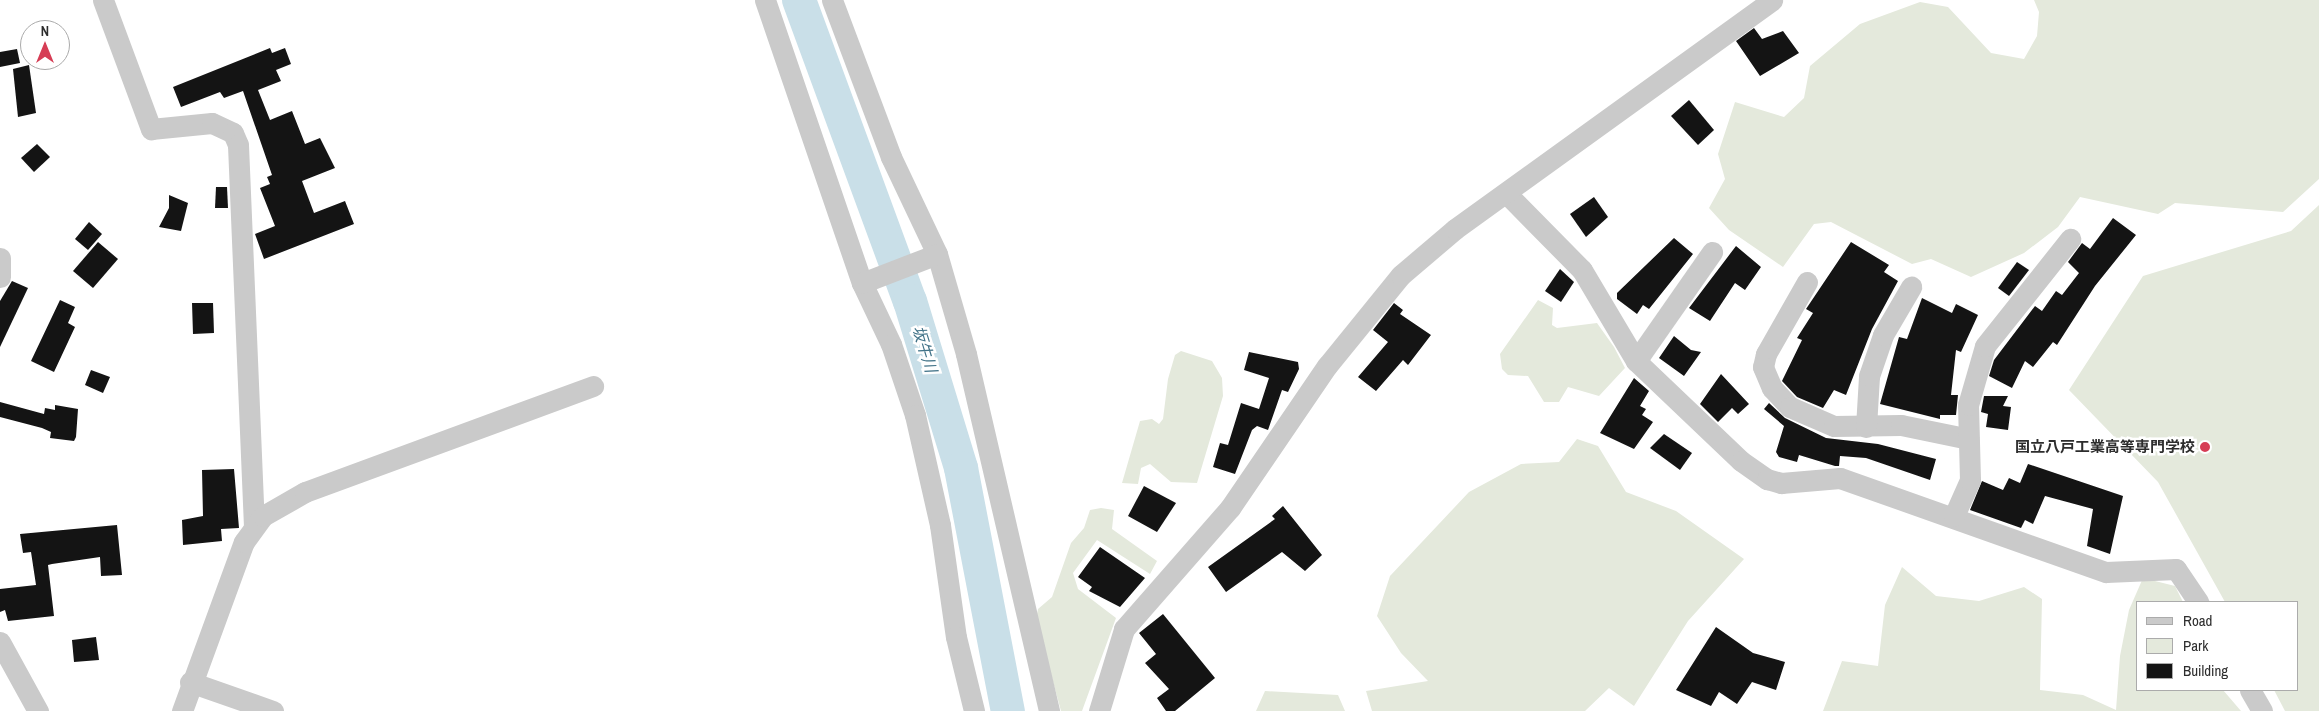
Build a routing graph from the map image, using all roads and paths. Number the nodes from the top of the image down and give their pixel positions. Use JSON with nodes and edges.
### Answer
{"nodes":[{"id":1,"x":103,"y":0,"type":"edge"},
{"id":2,"x":765,"y":0,"type":"edge"},
{"id":3,"x":832,"y":0,"type":"edge"},
{"id":4,"x":1772,"y":0,"type":"edge"},
{"id":5,"x":1506,"y":193,"type":"junction"},
{"id":6,"x":2070,"y":239,"type":"dead end"},
{"id":7,"x":1712,"y":252,"type":"dead end"},
{"id":8,"x":929,"y":257,"type":"junction"},
{"id":9,"x":0,"y":258,"type":"edge"},
{"id":10,"x":0,"y":278,"type":"edge"},
{"id":11,"x":868,"y":280,"type":"junction"},
{"id":12,"x":1807,"y":282,"type":"dead end"},
{"id":13,"x":1911,"y":287,"type":"dead end"},
{"id":14,"x":1636,"y":361,"type":"junction"},
{"id":15,"x":592,"y":386,"type":"dead end"},
{"id":16,"x":1866,"y":428,"type":"junction"},
{"id":17,"x":1969,"y":439,"type":"junction"},
{"id":18,"x":1954,"y":516,"type":"junction"},
{"id":19,"x":254,"y":526,"type":"junction"},
{"id":20,"x":2197,"y":601,"type":"edge"},
{"id":21,"x":0,"y":642,"type":"edge"},
{"id":22,"x":190,"y":682,"type":"junction"},
{"id":23,"x":2251,"y":691,"type":"edge"},
{"id":24,"x":38,"y":711,"type":"edge"},
{"id":25,"x":182,"y":711,"type":"edge"},
{"id":26,"x":273,"y":711,"type":"edge"},
{"id":27,"x":974,"y":711,"type":"edge"},
{"id":28,"x":1049,"y":711,"type":"edge"},
{"id":29,"x":1099,"y":711,"type":"edge"},
{"id":30,"x":2262,"y":711,"type":"edge"}],
"edges":[{"from":1,"to":19,"type":"street"},
{"from":2,"to":11,"type":"street"},
{"from":3,"to":8,"type":"street"},
{"from":4,"to":5,"type":"street"},
{"from":5,"to":14,"type":"street"},
{"from":5,"to":29,"type":"street"},
{"from":6,"to":17,"type":"street"},
{"from":7,"to":14,"type":"street"},
{"from":8,"to":11,"type":"street"},
{"from":8,"to":28,"type":"street"},
{"from":9,"to":10,"type":"street"},
{"from":11,"to":27,"type":"street"},
{"from":12,"to":16,"type":"street"},
{"from":13,"to":16,"type":"street"},
{"from":14,"to":18,"type":"street"},
{"from":15,"to":19,"type":"street"},
{"from":16,"to":17,"type":"street"},
{"from":17,"to":18,"type":"street"},
{"from":18,"to":20,"type":"street"},
{"from":19,"to":22,"type":"street"},
{"from":21,"to":24,"type":"street"},
{"from":22,"to":25,"type":"street"},
{"from":22,"to":26,"type":"street"},
{"from":23,"to":30,"type":"street"}]}
